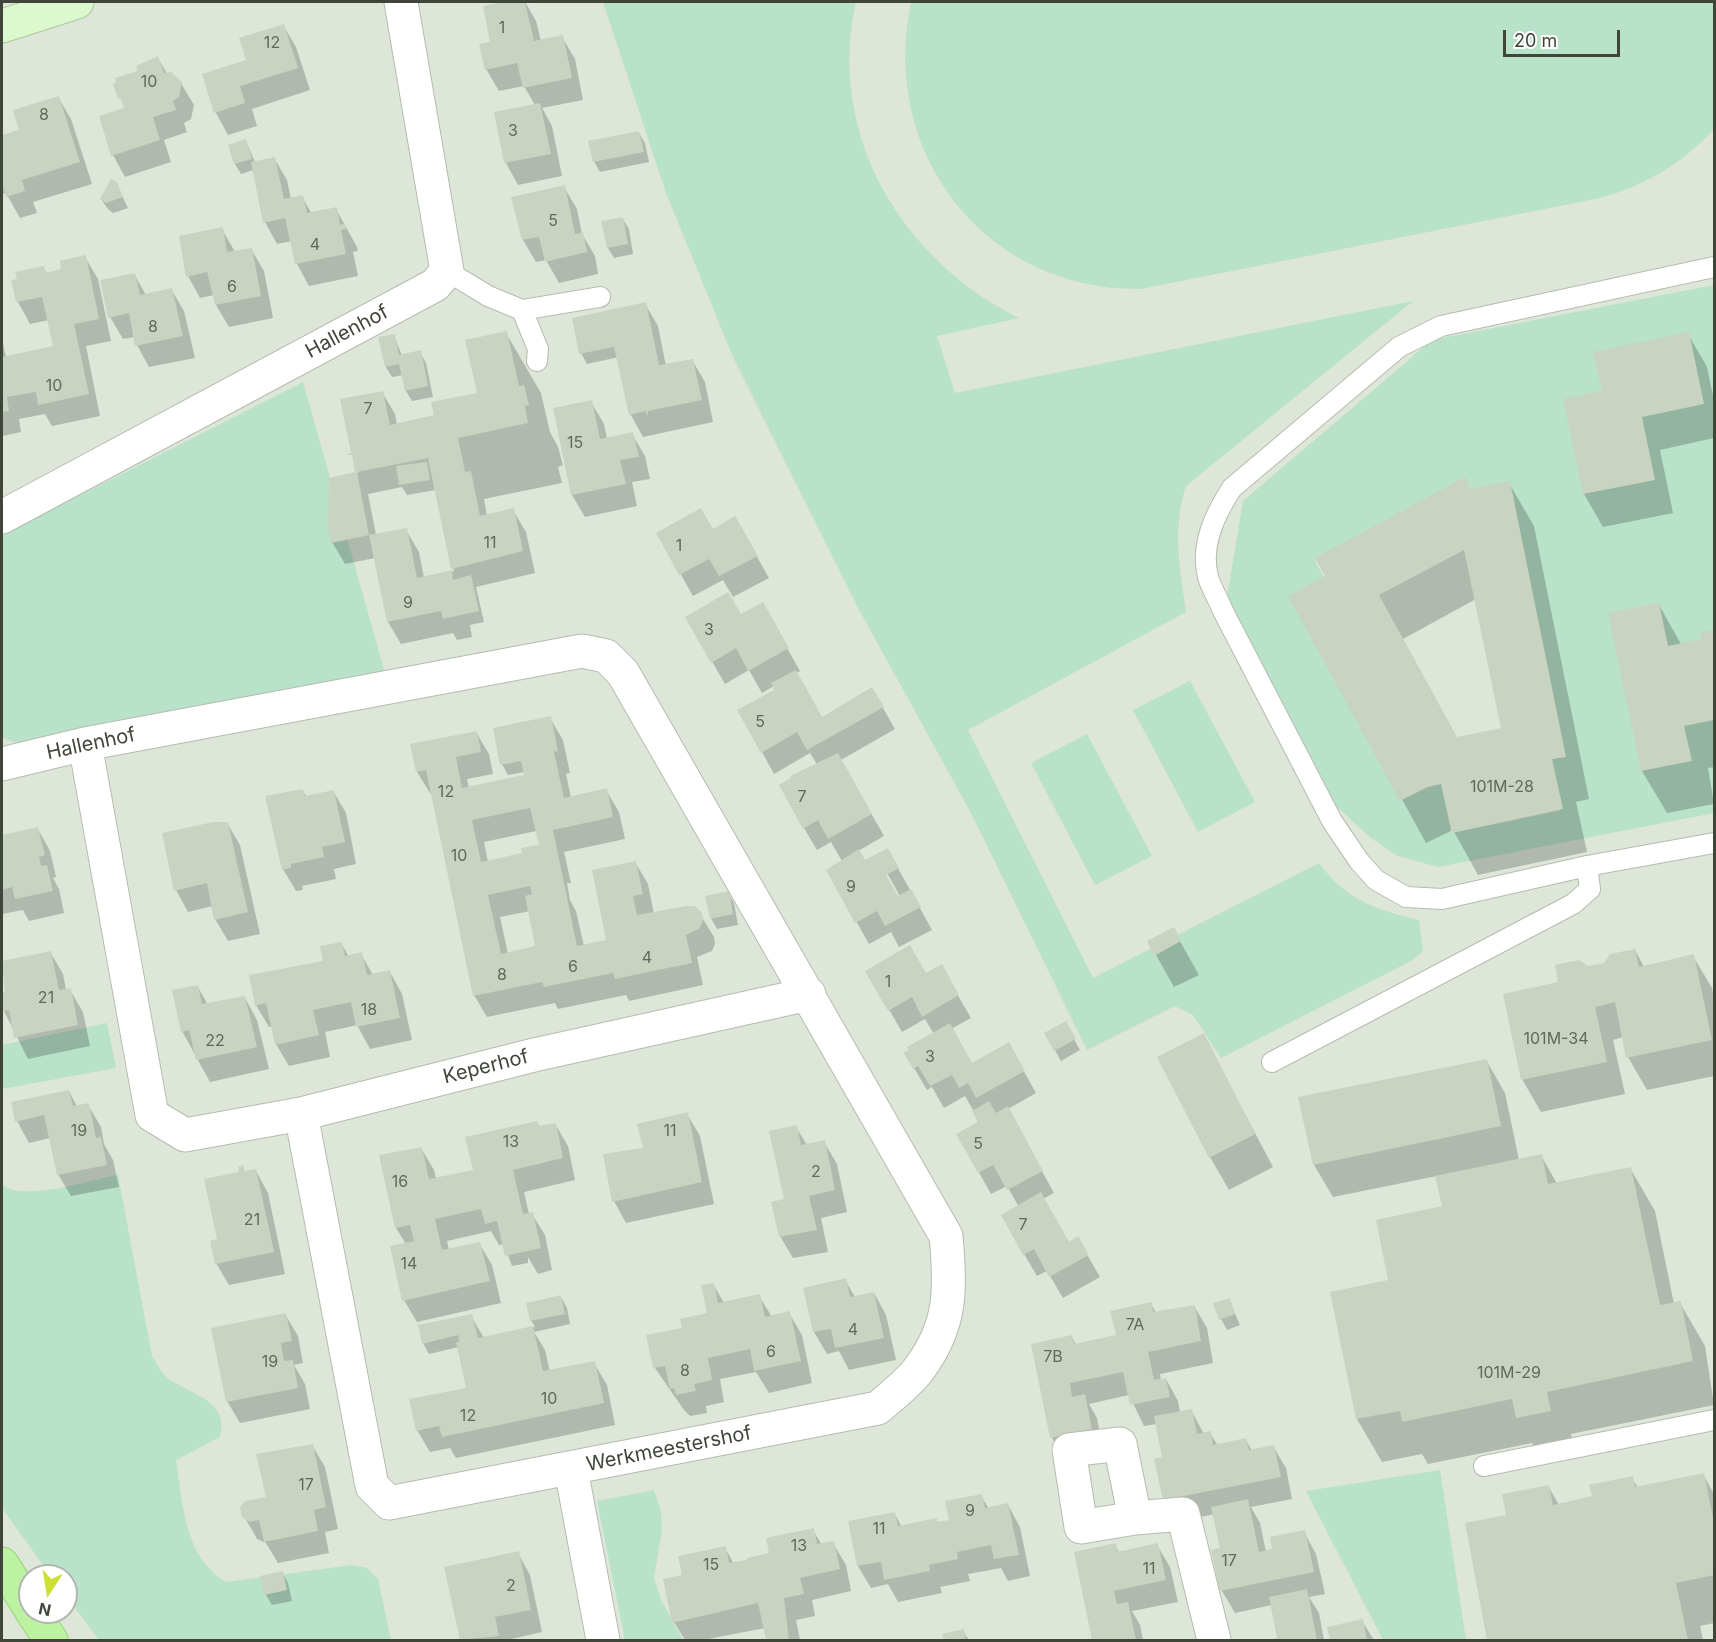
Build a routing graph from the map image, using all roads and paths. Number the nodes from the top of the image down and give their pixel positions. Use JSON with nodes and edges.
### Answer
{"nodes":[{"id":1,"x":77,"y":2,"type":"edge"},
{"id":2,"x":401,"y":2,"type":"edge"},
{"id":3,"x":2,"y":26,"type":"edge"},
{"id":4,"x":1714,"y":267,"type":"edge"},
{"id":5,"x":447,"y":271,"type":"junction"},
{"id":6,"x":600,"y":297,"type":"dead end"},
{"id":7,"x":522,"y":310,"type":"junction"},
{"id":8,"x":537,"y":360,"type":"dead end"},
{"id":9,"x":2,"y":517,"type":"edge"},
{"id":10,"x":85,"y":744,"type":"junction"},
{"id":11,"x":2,"y":764,"type":"edge"},
{"id":12,"x":1714,"y":843,"type":"edge"},
{"id":13,"x":1587,"y":866,"type":"junction"},
{"id":14,"x":809,"y":994,"type":"junction"},
{"id":15,"x":1272,"y":1062,"type":"dead end"},
{"id":16,"x":301,"y":1114,"type":"junction"},
{"id":17,"x":1714,"y":1420,"type":"edge"},
{"id":18,"x":1484,"y":1466,"type":"dead end"},
{"id":19,"x":571,"y":1468,"type":"junction"},
{"id":20,"x":1135,"y":1518,"type":"dead end"},
{"id":21,"x":2,"y":1564,"type":"edge"},
{"id":22,"x":18,"y":1589,"type":"edge"},
{"id":23,"x":40,"y":1624,"type":"edge"},
{"id":24,"x":51,"y":1641,"type":"edge"},
{"id":25,"x":603,"y":1641,"type":"edge"},
{"id":26,"x":1214,"y":1641,"type":"edge"}],
"edges":[{"from":1,"to":3,"type":"street"},
{"from":2,"to":5,"type":"street"},
{"from":4,"to":13,"type":"lane"},
{"from":5,"to":7,"type":"lane"},
{"from":5,"to":9,"type":"street","name":"Hallenhof"},
{"from":6,"to":7,"type":"lane"},
{"from":7,"to":8,"type":"lane"},
{"from":10,"to":11,"type":"street","name":"Hallenhof"},
{"from":10,"to":14,"type":"street","name":"Hallenhof"},
{"from":10,"to":16,"type":"street","name":"Keperhof"},
{"from":12,"to":13,"type":"lane"},
{"from":13,"to":15,"type":"lane"},
{"from":14,"to":16,"type":"street","name":"Keperhof"},
{"from":14,"to":19,"type":"street","name":"Werkmeestershof"},
{"from":16,"to":19,"type":"street","name":"Werkmeestershof"},
{"from":17,"to":18,"type":"lane"},
{"from":19,"to":25,"type":"street"},
{"from":20,"to":26,"type":"street"},
{"from":21,"to":22,"type":"main road"},
{"from":23,"to":24,"type":"main road"}]}
